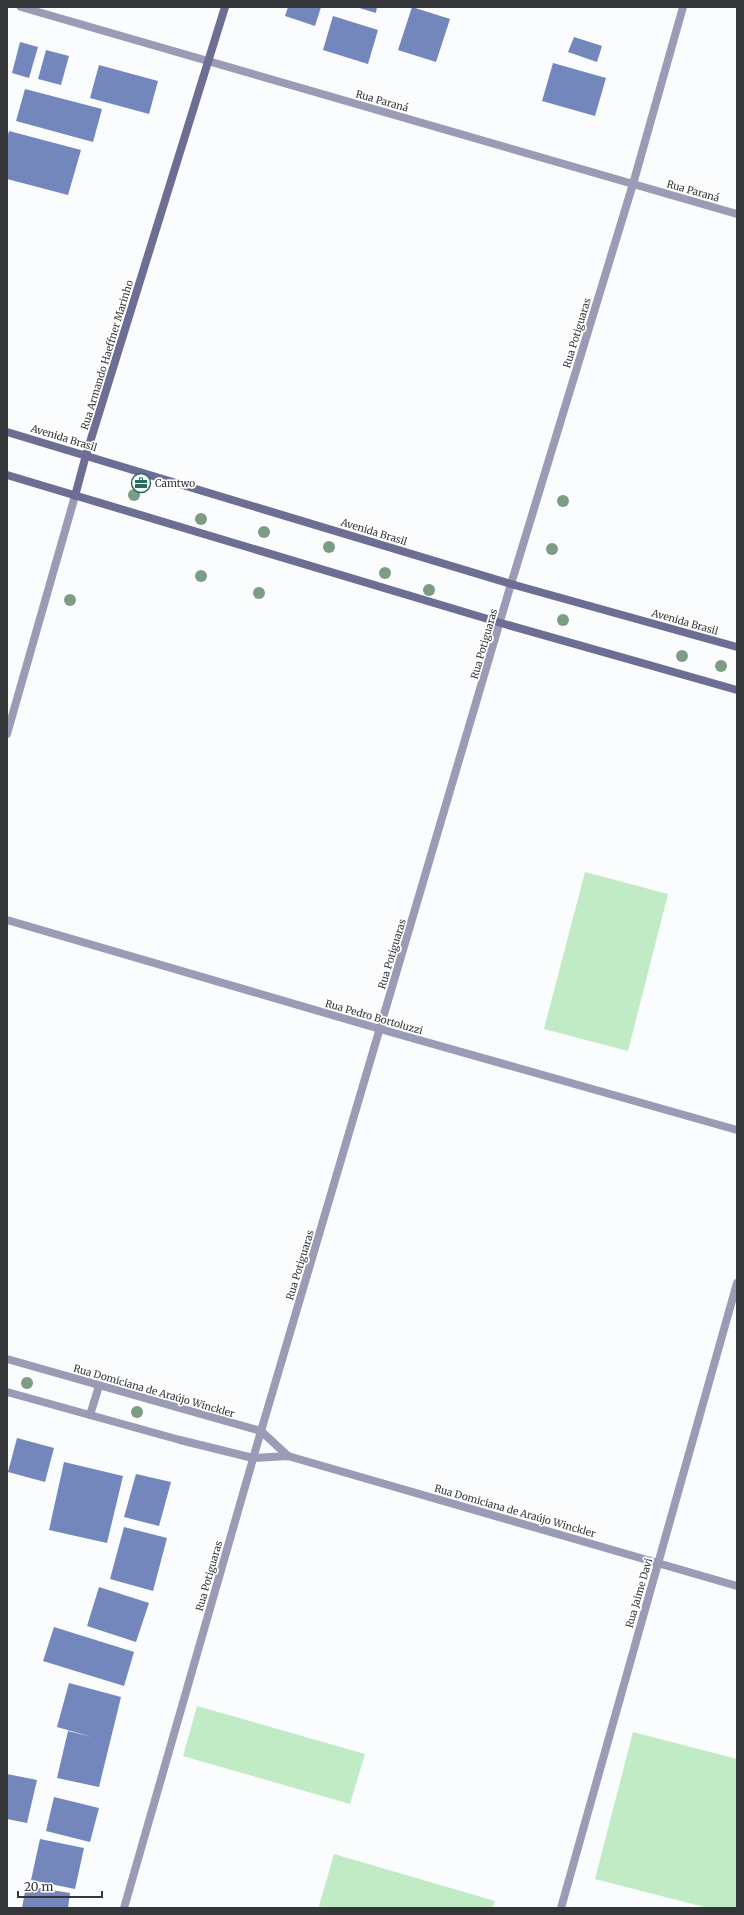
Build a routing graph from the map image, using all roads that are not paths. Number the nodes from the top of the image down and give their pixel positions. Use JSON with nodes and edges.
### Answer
{"nodes":[{"id":1,"x":21,"y":7,"type":"edge"},
{"id":2,"x":225,"y":7,"type":"edge"},
{"id":3,"x":683,"y":7,"type":"edge"},
{"id":4,"x":208,"y":61,"type":"junction"},
{"id":5,"x":633,"y":184,"type":"junction"},
{"id":6,"x":737,"y":214,"type":"edge"},
{"id":7,"x":7,"y":432,"type":"edge"},
{"id":8,"x":86,"y":455,"type":"junction"},
{"id":9,"x":7,"y":475,"type":"edge"},
{"id":10,"x":75,"y":496,"type":"junction"},
{"id":11,"x":511,"y":584,"type":"junction"},
{"id":12,"x":501,"y":623,"type":"junction"},
{"id":13,"x":737,"y":647,"type":"edge"},
{"id":14,"x":737,"y":690,"type":"edge"},
{"id":15,"x":7,"y":734,"type":"edge"},
{"id":16,"x":7,"y":920,"type":"edge"},
{"id":17,"x":380,"y":1029,"type":"junction"},
{"id":18,"x":737,"y":1130,"type":"edge"},
{"id":19,"x":737,"y":1283,"type":"edge"},
{"id":20,"x":7,"y":1359,"type":"edge"},
{"id":21,"x":99,"y":1386,"type":"junction"},
{"id":22,"x":7,"y":1392,"type":"edge"},
{"id":23,"x":90,"y":1415,"type":"junction"},
{"id":24,"x":261,"y":1431,"type":"junction"},
{"id":25,"x":288,"y":1456,"type":"junction"},
{"id":26,"x":254,"y":1458,"type":"junction"},
{"id":27,"x":658,"y":1563,"type":"junction"},
{"id":28,"x":737,"y":1586,"type":"edge"},
{"id":29,"x":124,"y":1908,"type":"edge"},
{"id":30,"x":561,"y":1908,"type":"edge"}],
"edges":[{"from":1,"to":4,"type":"street","name":"Rua Paraná"},
{"from":2,"to":4,"type":"main road","name":"Rua Armando Haeffner Marinho"},
{"from":3,"to":5,"type":"street","name":"Rua Potiguaras"},
{"from":4,"to":5,"type":"street","name":"Rua Paraná"},
{"from":4,"to":8,"type":"main road","name":"Rua Armando Haeffner Marinho"},
{"from":5,"to":6,"type":"street","name":"Rua Paraná"},
{"from":5,"to":11,"type":"street","name":"Rua Potiguaras"},
{"from":7,"to":8,"type":"main road","name":"Avenida Brasil"},
{"from":8,"to":10,"type":"main road","name":"Rua Armando Haeffner Marinho"},
{"from":8,"to":11,"type":"main road","name":"Avenida Brasil"},
{"from":9,"to":10,"type":"main road"},
{"from":10,"to":12,"type":"main road"},
{"from":10,"to":15,"type":"street","name":"Rua Armando Haeffner Marinho"},
{"from":11,"to":12,"type":"street","name":"Rua Potiguaras"},
{"from":11,"to":13,"type":"main road","name":"Avenida Brasil"},
{"from":12,"to":14,"type":"main road"},
{"from":12,"to":17,"type":"street","name":"Rua Potiguaras"},
{"from":16,"to":17,"type":"street","name":"Rua Pedro Bortoluzzi"},
{"from":17,"to":18,"type":"street","name":"Rua Pedro Bortoluzzi"},
{"from":17,"to":24,"type":"street","name":"Rua Potiguaras"},
{"from":19,"to":27,"type":"street","name":"Rua Jaime Davi"},
{"from":20,"to":21,"type":"street","name":"Rua Domiciana de Araújo Winckler"},
{"from":21,"to":23,"type":"street"},
{"from":21,"to":24,"type":"street","name":"Rua Domiciana de Araújo Winckler"},
{"from":22,"to":23,"type":"street","name":"Rua Domiciana de Araújo Winckler"},
{"from":23,"to":26,"type":"street","name":"Rua Domiciana de Araújo Winckler"},
{"from":24,"to":25,"type":"street","name":"Rua Domiciana de Araújo Winckler"},
{"from":24,"to":26,"type":"street","name":"Rua Potiguaras"},
{"from":25,"to":26,"type":"street","name":"Rua Domiciana de Araújo Winckler"},
{"from":25,"to":27,"type":"street","name":"Rua Domiciana de Araújo Winckler"},
{"from":26,"to":29,"type":"street","name":"Rua Potiguaras"},
{"from":27,"to":28,"type":"street","name":"Rua Domiciana de Araújo Winckler"},
{"from":27,"to":30,"type":"street","name":"Rua Jaime Davi"}]}
